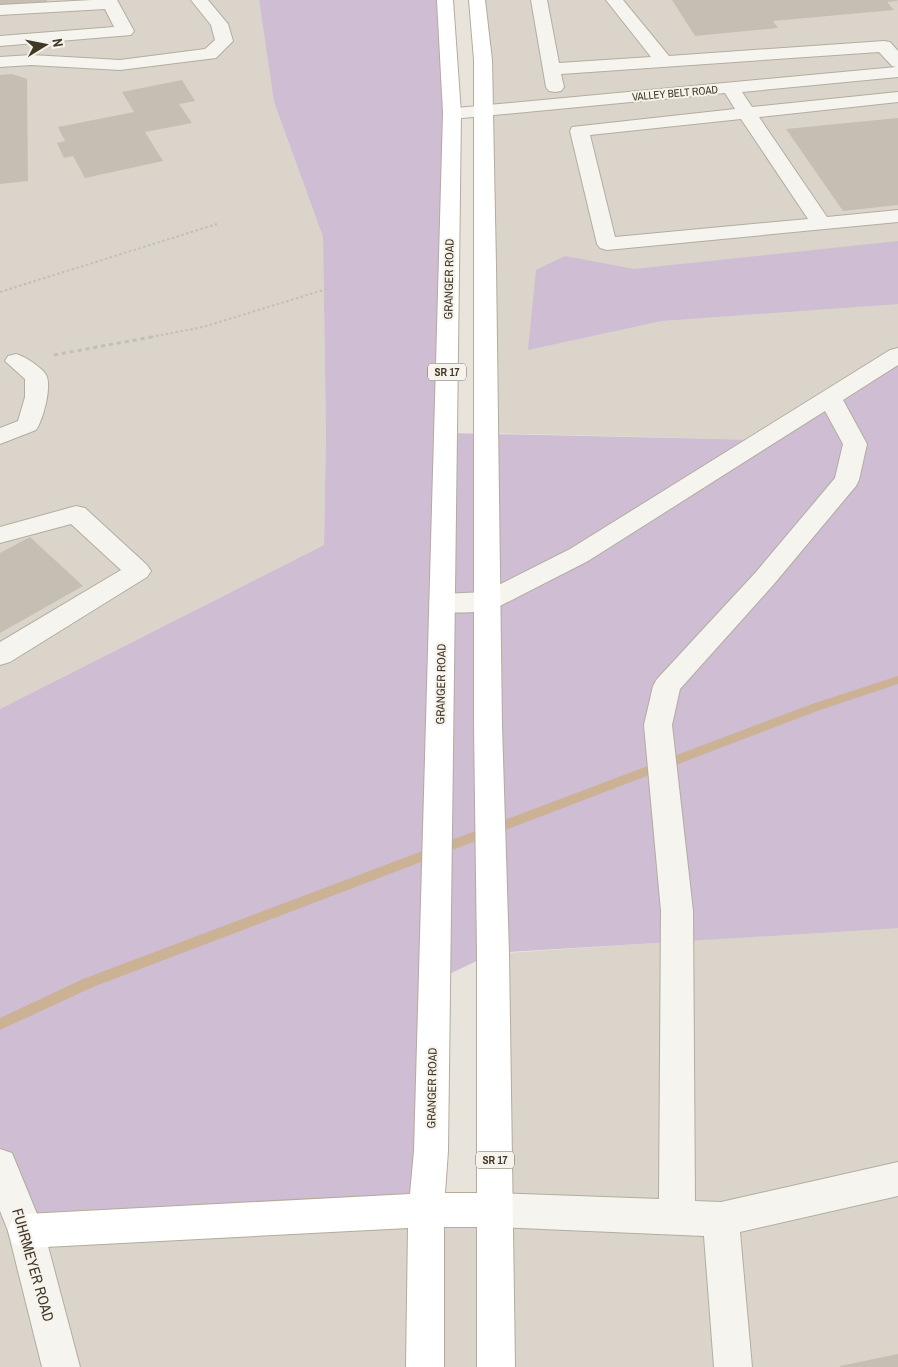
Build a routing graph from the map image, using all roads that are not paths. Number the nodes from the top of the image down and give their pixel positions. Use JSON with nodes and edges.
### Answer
{"nodes":[{"id":1,"x":199,"y":0,"type":"edge"},
{"id":2,"x":445,"y":0,"type":"edge"},
{"id":3,"x":477,"y":0,"type":"edge"},
{"id":4,"x":539,"y":0,"type":"edge"},
{"id":5,"x":614,"y":0,"type":"edge"},
{"id":6,"x":0,"y":10,"type":"edge"},
{"id":7,"x":0,"y":42,"type":"edge"},
{"id":8,"x":664,"y":61,"type":"junction"},
{"id":9,"x":0,"y":62,"type":"edge"},
{"id":10,"x":898,"y":62,"type":"edge"},
{"id":11,"x":551,"y":69,"type":"junction"},
{"id":12,"x":898,"y":72,"type":"edge"},
{"id":13,"x":730,"y":88,"type":"junction"},
{"id":14,"x":898,"y":98,"type":"edge"},
{"id":15,"x":558,"y":104,"type":"junction"},
{"id":16,"x":483,"y":110,"type":"junction"},
{"id":17,"x":746,"y":112,"type":"junction"},
{"id":18,"x":452,"y":113,"type":"junction"},
{"id":19,"x":898,"y":216,"type":"edge"},
{"id":20,"x":821,"y":224,"type":"junction"},
{"id":21,"x":898,"y":355,"type":"edge"},
{"id":22,"x":16,"y":361,"type":"road end"},
{"id":23,"x":830,"y":398,"type":"junction"},
{"id":24,"x":0,"y":437,"type":"edge"},
{"id":25,"x":0,"y":535,"type":"edge"},
{"id":26,"x":489,"y":601,"type":"junction"},
{"id":27,"x":442,"y":603,"type":"junction"},
{"id":28,"x":0,"y":655,"type":"edge"},
{"id":29,"x":0,"y":1165,"type":"edge"},
{"id":30,"x":898,"y":1179,"type":"edge"},
{"id":31,"x":426,"y":1210,"type":"junction"},
{"id":32,"x":495,"y":1210,"type":"junction"},
{"id":33,"x":677,"y":1217,"type":"junction"},
{"id":34,"x":721,"y":1220,"type":"junction"},
{"id":35,"x":26,"y":1231,"type":"junction"},
{"id":36,"x":61,"y":1367,"type":"edge"},
{"id":37,"x":425,"y":1367,"type":"edge"},
{"id":38,"x":496,"y":1367,"type":"edge"},
{"id":39,"x":733,"y":1367,"type":"edge"}],
"edges":[{"from":1,"to":9,"type":"street"},
{"from":2,"to":18,"type":"main road","name":"GRANGER ROAD","number":"SR 17"},
{"from":3,"to":16,"type":"main road","number":"SR 17"},
{"from":4,"to":11,"type":"street"},
{"from":5,"to":8,"type":"street"},
{"from":6,"to":7,"type":"street"},
{"from":8,"to":10,"type":"street"},
{"from":8,"to":11,"type":"street"},
{"from":11,"to":15,"type":"street"},
{"from":12,"to":13,"type":"street","name":"VALLEY BELT ROAD"},
{"from":13,"to":15,"type":"street","name":"VALLEY BELT ROAD"},
{"from":13,"to":17,"type":"street"},
{"from":14,"to":17,"type":"street"},
{"from":15,"to":16,"type":"street","name":"VALLEY BELT ROAD"},
{"from":16,"to":18,"type":"street","name":"VALLEY BELT ROAD"},
{"from":16,"to":26,"type":"main road","number":"SR 17"},
{"from":17,"to":20,"type":"street"},
{"from":17,"to":20,"type":"street"},
{"from":18,"to":27,"type":"main road","name":"GRANGER ROAD","number":"SR 17"},
{"from":19,"to":20,"type":"street"},
{"from":21,"to":23,"type":"street"},
{"from":22,"to":24,"type":"street"},
{"from":23,"to":26,"type":"street"},
{"from":23,"to":33,"type":"street"},
{"from":25,"to":28,"type":"street"},
{"from":26,"to":27,"type":"street"},
{"from":26,"to":32,"type":"main road","number":"SR 17"},
{"from":27,"to":31,"type":"main road","name":"GRANGER ROAD","number":"SR 17"},
{"from":29,"to":35,"type":"street","name":"FUHRMEYER ROAD"},
{"from":30,"to":34,"type":"street"},
{"from":31,"to":32,"type":"main road"},
{"from":31,"to":35,"type":"main road"},
{"from":31,"to":37,"type":"main road","name":"GRANGER ROAD","number":"SR 17"},
{"from":32,"to":33,"type":"street"},
{"from":32,"to":38,"type":"main road","number":"SR 17"},
{"from":33,"to":34,"type":"street"},
{"from":34,"to":39,"type":"street"},
{"from":35,"to":36,"type":"street","name":"FUHRMEYER ROAD"}]}
